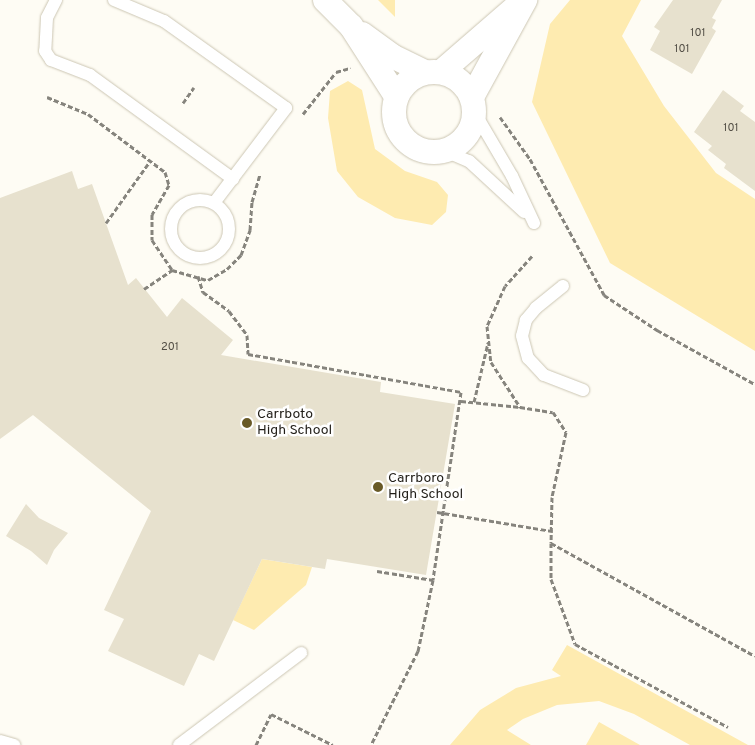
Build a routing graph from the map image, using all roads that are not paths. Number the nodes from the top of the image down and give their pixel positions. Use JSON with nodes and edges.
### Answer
{"nodes":[{"id":1,"x":56,"y":0,"type":"edge"},
{"id":2,"x":114,"y":0,"type":"edge"},
{"id":3,"x":525,"y":0,"type":"edge"},
{"id":4,"x":328,"y":2,"type":"edge"},
{"id":5,"x":351,"y":26,"type":"junction"},
{"id":6,"x":433,"y":72,"type":"junction"},
{"id":7,"x":396,"y":96,"type":"junction"},
{"id":8,"x":480,"y":107,"type":"junction"},
{"id":9,"x":446,"y":151,"type":"junction"},
{"id":10,"x":233,"y":179,"type":"junction"},
{"id":11,"x":214,"y":203,"type":"junction"},
{"id":12,"x":563,"y":286,"type":"dead end"},
{"id":13,"x":583,"y":390,"type":"dead end"},
{"id":14,"x":301,"y":653,"type":"dead end"},
{"id":15,"x":0,"y":741,"type":"edge"},
{"id":16,"x":14,"y":745,"type":"edge"},
{"id":17,"x":179,"y":745,"type":"edge"}],
"edges":[{"from":1,"to":10,"type":"lane"},
{"from":2,"to":10,"type":"lane"},
{"from":3,"to":6,"type":"street"},
{"from":3,"to":8,"type":"street"},
{"from":4,"to":5,"type":"street"},
{"from":5,"to":6,"type":"street"},
{"from":5,"to":7,"type":"street"},
{"from":6,"to":7,"type":"street"},
{"from":6,"to":8,"type":"street"},
{"from":7,"to":9,"type":"street"},
{"from":8,"to":9,"type":"street"},
{"from":8,"to":9,"type":"lane"},
{"from":10,"to":11,"type":"lane"},
{"from":11,"to":11,"type":"lane"},
{"from":12,"to":13,"type":"lane"},
{"from":14,"to":17,"type":"lane"},
{"from":15,"to":16,"type":"lane"}]}
